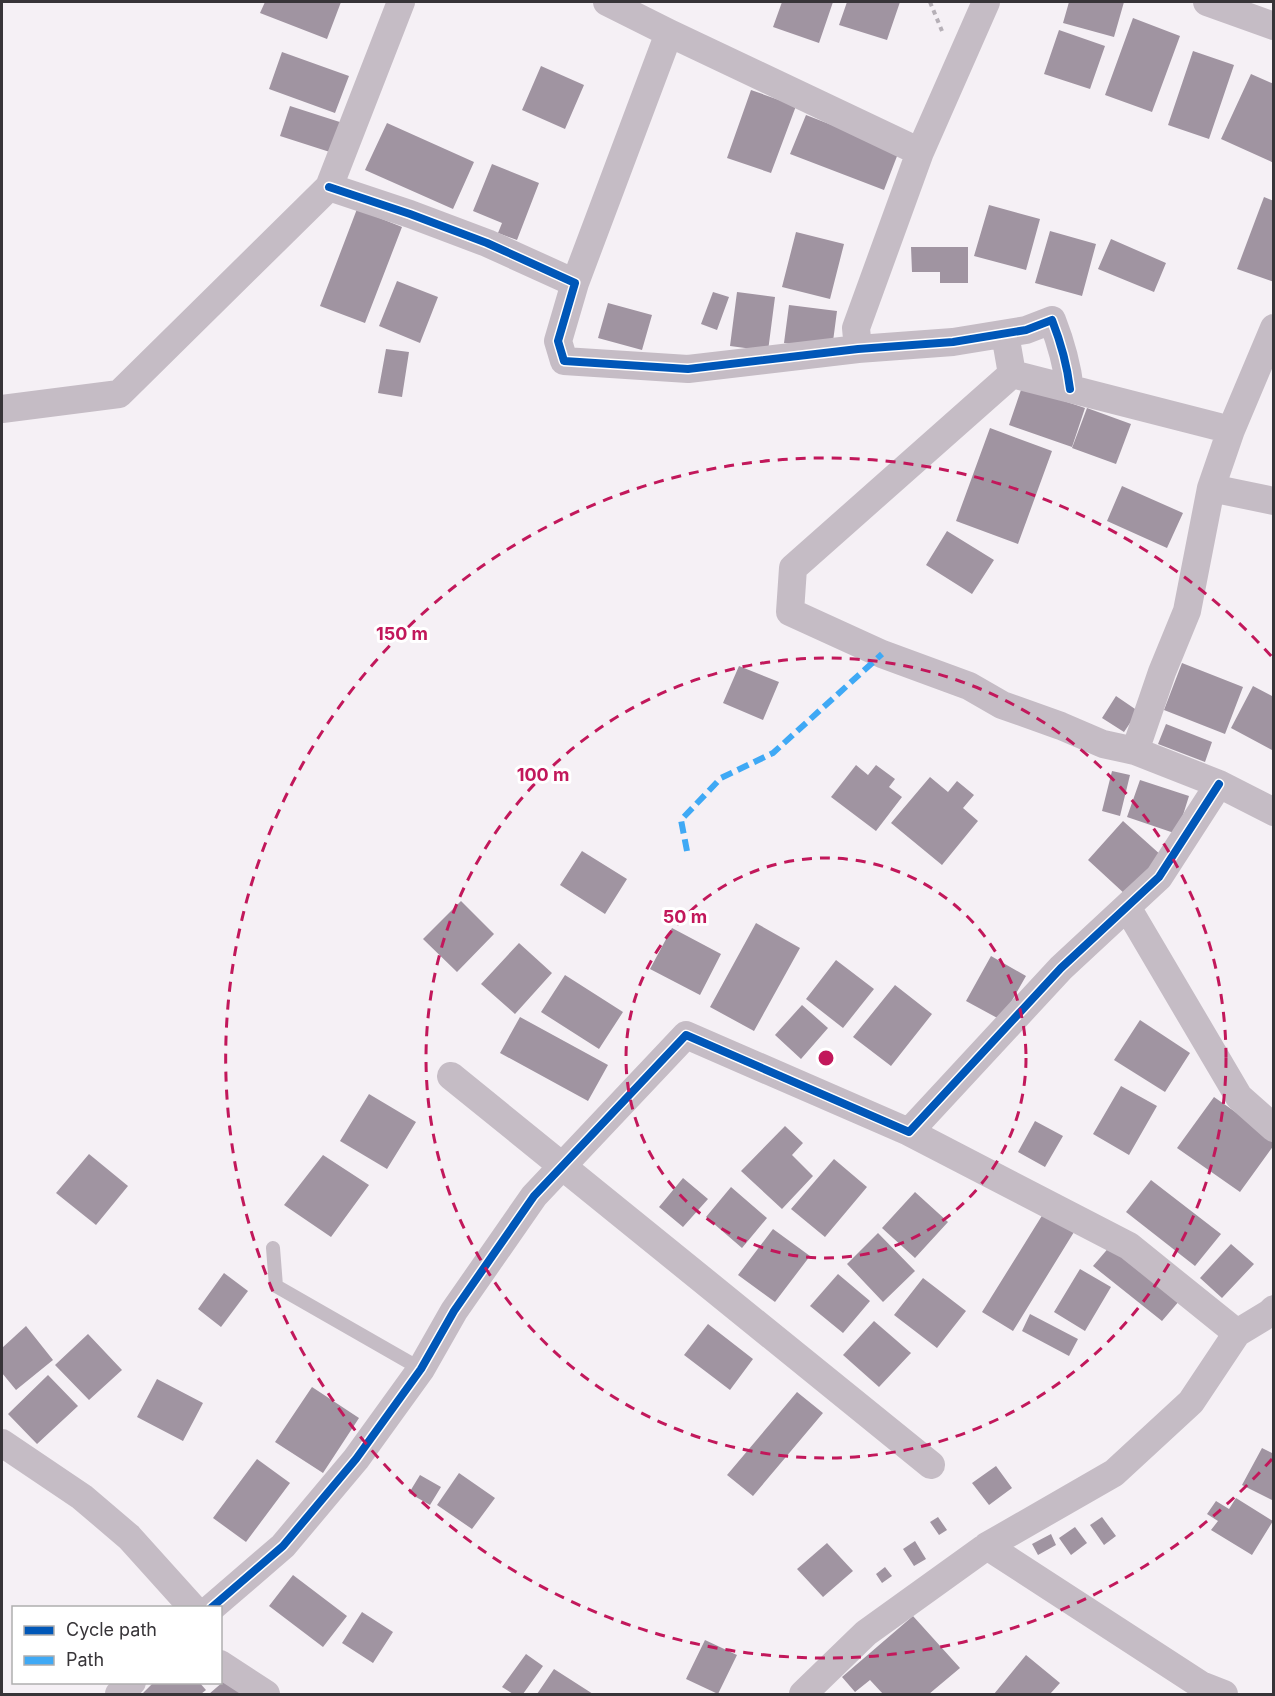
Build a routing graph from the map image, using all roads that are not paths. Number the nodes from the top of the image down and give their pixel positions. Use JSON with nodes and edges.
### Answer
{"nodes":[{"id":1,"x":401,"y":2,"type":"edge"},
{"id":2,"x":607,"y":2,"type":"edge"},
{"id":3,"x":986,"y":2,"type":"edge"},
{"id":4,"x":1207,"y":2,"type":"edge"},
{"id":5,"x":1274,"y":26,"type":"edge"},
{"id":6,"x":669,"y":33,"type":"junction"},
{"id":7,"x":920,"y":152,"type":"junction"},
{"id":8,"x":329,"y":187,"type":"junction"},
{"id":9,"x":575,"y":283,"type":"junction"},
{"id":10,"x":1274,"y":328,"type":"edge"},
{"id":11,"x":1005,"y":334,"type":"junction"},
{"id":12,"x":858,"y":349,"type":"junction"},
{"id":13,"x":1012,"y":374,"type":"junction"},
{"id":14,"x":1070,"y":389,"type":"junction"},
{"id":15,"x":2,"y":409,"type":"edge"},
{"id":16,"x":1231,"y":430,"type":"junction"},
{"id":17,"x":1211,"y":488,"type":"junction"},
{"id":18,"x":1274,"y":501,"type":"edge"},
{"id":19,"x":1135,"y":751,"type":"junction"},
{"id":20,"x":1219,"y":784,"type":"junction"},
{"id":21,"x":1274,"y":812,"type":"edge"},
{"id":22,"x":1127,"y":907,"type":"junction"},
{"id":23,"x":451,"y":1076,"type":"dead end"},
{"id":24,"x":1274,"y":1128,"type":"edge"},
{"id":25,"x":909,"y":1132,"type":"junction"},
{"id":26,"x":562,"y":1166,"type":"junction"},
{"id":27,"x":273,"y":1248,"type":"dead end"},
{"id":28,"x":1272,"y":1313,"type":"edge"},
{"id":29,"x":1237,"y":1333,"type":"junction"},
{"id":30,"x":421,"y":1369,"type":"junction"},
{"id":31,"x":2,"y":1443,"type":"edge"},
{"id":32,"x":931,"y":1465,"type":"dead end"},
{"id":33,"x":987,"y":1546,"type":"junction"},
{"id":34,"x":191,"y":1606,"type":"edge"},
{"id":35,"x":213,"y":1606,"type":"edge"},
{"id":36,"x":222,"y":1665,"type":"edge"},
{"id":37,"x":131,"y":1684,"type":"edge"},
{"id":38,"x":1207,"y":1691,"type":"edge"},
{"id":39,"x":119,"y":1695,"type":"edge"},
{"id":40,"x":266,"y":1695,"type":"edge"},
{"id":41,"x":803,"y":1695,"type":"edge"}],
"edges":[{"from":1,"to":8,"type":"street"},
{"from":2,"to":6,"type":"street"},
{"from":3,"to":7,"type":"street"},
{"from":4,"to":5,"type":"street"},
{"from":6,"to":7,"type":"street"},
{"from":6,"to":9,"type":"street"},
{"from":7,"to":12,"type":"street"},
{"from":8,"to":9,"type":"street"},
{"from":8,"to":15,"type":"street"},
{"from":9,"to":12,"type":"street"},
{"from":10,"to":16,"type":"street"},
{"from":11,"to":12,"type":"street"},
{"from":11,"to":13,"type":"street"},
{"from":11,"to":14,"type":"street"},
{"from":13,"to":14,"type":"street"},
{"from":13,"to":19,"type":"street"},
{"from":14,"to":16,"type":"street"},
{"from":16,"to":17,"type":"street"},
{"from":17,"to":18,"type":"street"},
{"from":17,"to":19,"type":"street"},
{"from":19,"to":20,"type":"street"},
{"from":20,"to":21,"type":"street"},
{"from":20,"to":22,"type":"street"},
{"from":22,"to":24,"type":"street"},
{"from":22,"to":25,"type":"street"},
{"from":23,"to":26,"type":"street"},
{"from":25,"to":26,"type":"street"},
{"from":25,"to":29,"type":"street"},
{"from":26,"to":30,"type":"street"},
{"from":26,"to":32,"type":"street"},
{"from":27,"to":30,"type":"lane"},
{"from":28,"to":29,"type":"street"},
{"from":29,"to":33,"type":"street"},
{"from":30,"to":35,"type":"street"},
{"from":31,"to":34,"type":"street"},
{"from":33,"to":38,"type":"street"},
{"from":33,"to":41,"type":"street"},
{"from":36,"to":40,"type":"street"},
{"from":37,"to":39,"type":"street"}]}
